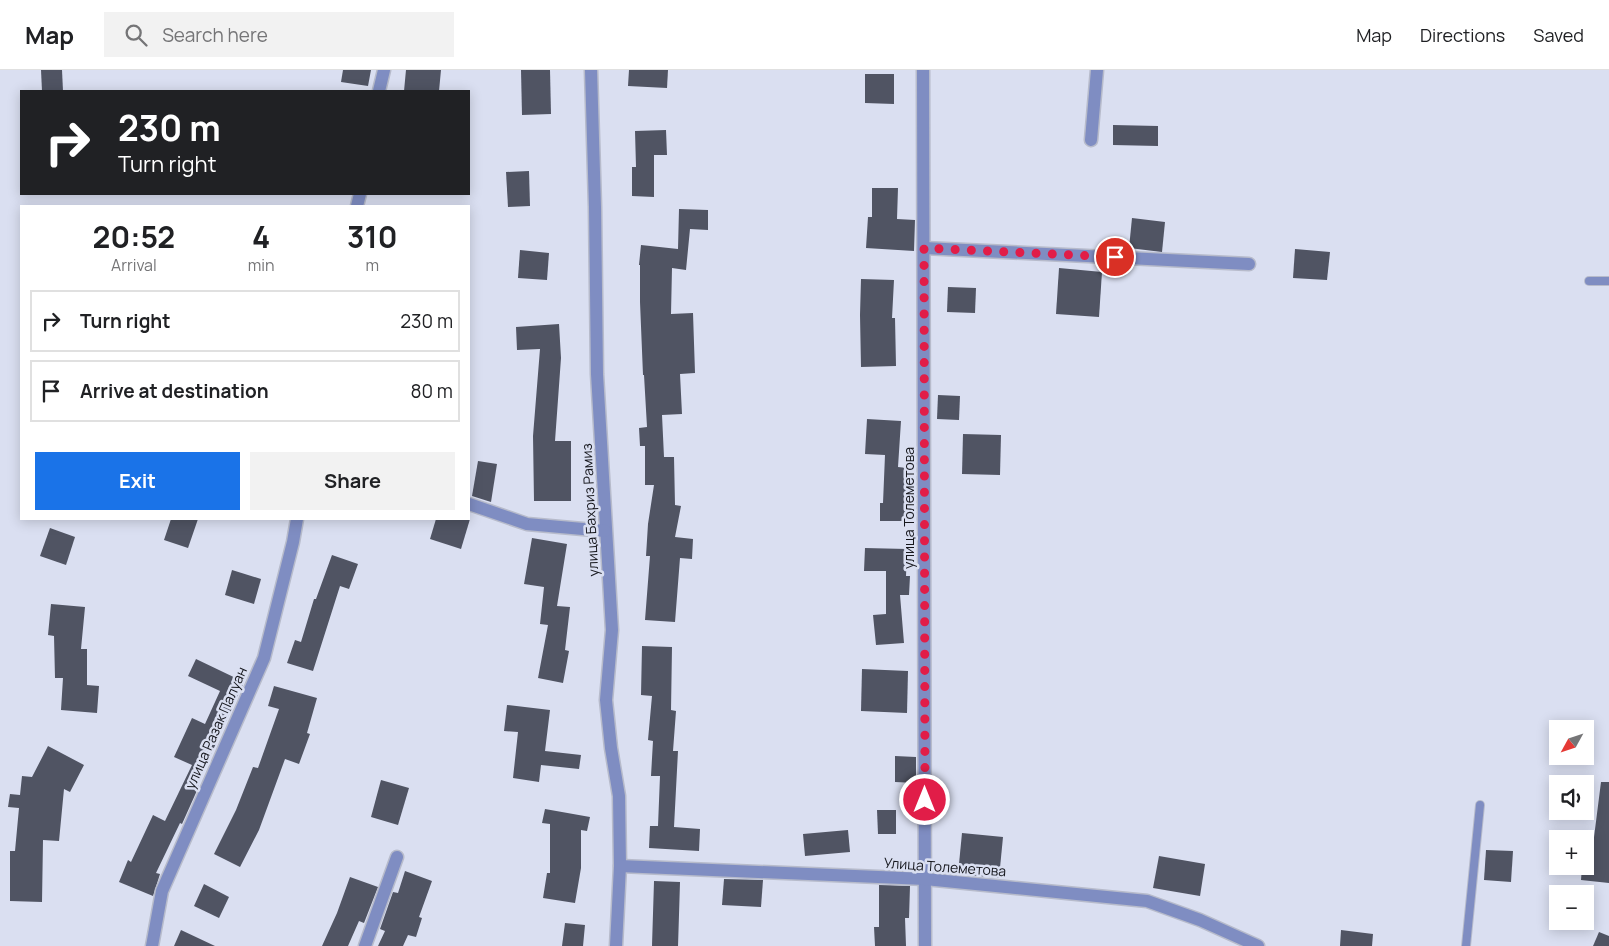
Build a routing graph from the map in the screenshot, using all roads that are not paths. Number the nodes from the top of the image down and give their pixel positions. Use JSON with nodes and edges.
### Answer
{"nodes":[{"id":1,"x":384,"y":70,"type":"edge"},
{"id":2,"x":591,"y":70,"type":"edge"},
{"id":3,"x":923,"y":70,"type":"edge"},
{"id":4,"x":1097,"y":70,"type":"edge"},
{"id":5,"x":380,"y":90,"type":"edge"},
{"id":6,"x":1091,"y":140,"type":"dead end"},
{"id":7,"x":924,"y":248,"type":"junction"},
{"id":8,"x":1249,"y":264,"type":"dead end"},
{"id":9,"x":1589,"y":280,"type":"dead end"},
{"id":10,"x":1609,"y":281,"type":"edge"},
{"id":11,"x":470,"y":504,"type":"edge"},
{"id":12,"x":297,"y":520,"type":"edge"},
{"id":13,"x":606,"y":531,"type":"junction"},
{"id":14,"x":1480,"y":805,"type":"dead end"},
{"id":15,"x":397,"y":857,"type":"dead end"},
{"id":16,"x":620,"y":866,"type":"junction"},
{"id":17,"x":926,"y":879,"type":"junction"},
{"id":18,"x":152,"y":946,"type":"edge"},
{"id":19,"x":365,"y":946,"type":"edge"},
{"id":20,"x":616,"y":946,"type":"edge"},
{"id":21,"x":925,"y":946,"type":"edge"},
{"id":22,"x":1258,"y":946,"type":"edge"},
{"id":23,"x":1466,"y":946,"type":"edge"}],
"edges":[{"from":1,"to":5,"type":"street"},
{"from":2,"to":13,"type":"street","name":"улица Бахриз Рамиз"},
{"from":3,"to":7,"type":"street","name":"улица Толеметова"},
{"from":4,"to":6,"type":"street"},
{"from":7,"to":8,"type":"street"},
{"from":7,"to":17,"type":"street","name":"улица Толеметова"},
{"from":9,"to":10,"type":"lane"},
{"from":11,"to":13,"type":"street"},
{"from":12,"to":18,"type":"street","name":"улица Разак Палуан"},
{"from":13,"to":16,"type":"street","name":"улица Бахриз Рамиз"},
{"from":14,"to":23,"type":"lane"},
{"from":15,"to":19,"type":"street"},
{"from":16,"to":17,"type":"street","name":"Улица Толеметова"},
{"from":16,"to":20,"type":"street","name":"улица Бахриз Рамиз"},
{"from":17,"to":21,"type":"street","name":"улица Толеметова"},
{"from":17,"to":22,"type":"street","name":"Улица Толеметова"}]}
